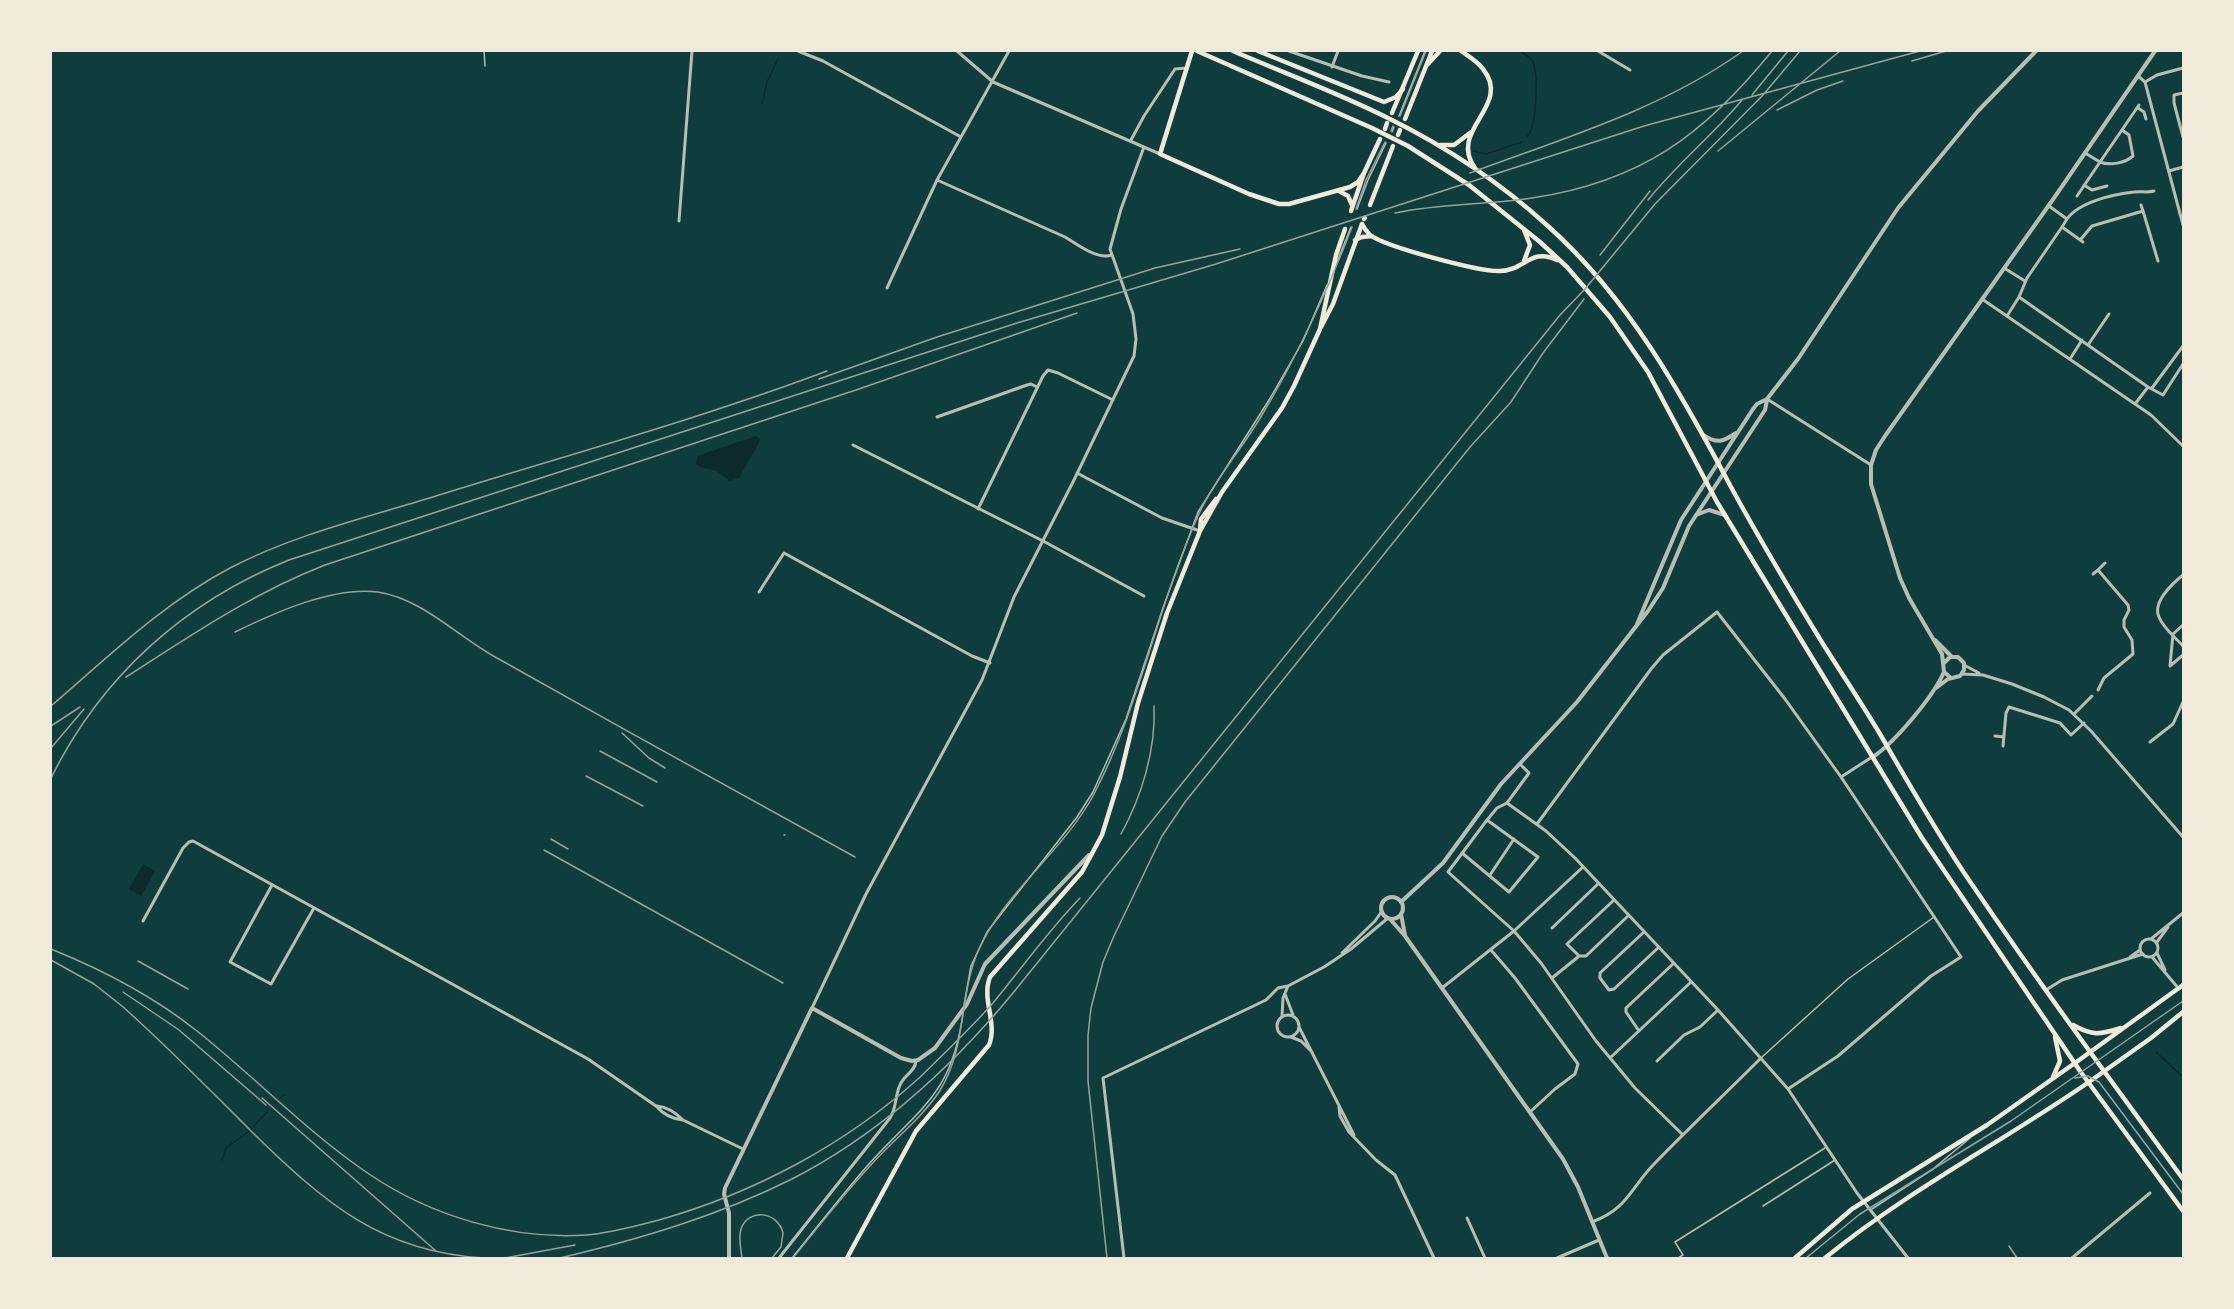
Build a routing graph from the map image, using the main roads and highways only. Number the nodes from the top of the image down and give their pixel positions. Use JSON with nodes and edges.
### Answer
{"nodes":[{"id":1,"x":1195,"y":51,"type":"edge"},
{"id":2,"x":1233,"y":51,"type":"edge"},
{"id":3,"x":1258,"y":51,"type":"edge"},
{"id":4,"x":1418,"y":51,"type":"edge"},
{"id":5,"x":1432,"y":51,"type":"edge"},
{"id":6,"x":1440,"y":51,"type":"edge"},
{"id":7,"x":1461,"y":51,"type":"edge"},
{"id":8,"x":1428,"y":64,"type":"junction"},
{"id":9,"x":1402,"y":89,"type":"junction"},
{"id":10,"x":1392,"y":113,"type":"dead end"},
{"id":11,"x":1405,"y":119,"type":"dead end"},
{"id":12,"x":1473,"y":129,"type":"junction"},
{"id":13,"x":1380,"y":139,"type":"dead end"},
{"id":14,"x":1436,"y":144,"type":"junction"},
{"id":15,"x":1393,"y":146,"type":"dead end"},
{"id":16,"x":1477,"y":170,"type":"junction"},
{"id":17,"x":1364,"y":173,"type":"junction"},
{"id":18,"x":1339,"y":191,"type":"junction"},
{"id":19,"x":1370,"y":205,"type":"dead end"},
{"id":20,"x":1521,"y":225,"type":"junction"},
{"id":21,"x":1345,"y":229,"type":"dead end"},
{"id":22,"x":1372,"y":236,"type":"junction"},
{"id":23,"x":1355,"y":240,"type":"junction"},
{"id":24,"x":1520,"y":265,"type":"junction"},
{"id":25,"x":1567,"y":267,"type":"junction"},
{"id":26,"x":1320,"y":329,"type":"junction"},
{"id":27,"x":2181,"y":987,"type":"edge"},
{"id":28,"x":2183,"y":1012,"type":"edge"},
{"id":29,"x":2070,"y":1023,"type":"junction"},
{"id":30,"x":2127,"y":1026,"type":"junction"},
{"id":31,"x":2054,"y":1031,"type":"junction"},
{"id":32,"x":2090,"y":1052,"type":"junction"},
{"id":33,"x":2075,"y":1063,"type":"junction"},
{"id":34,"x":2104,"y":1072,"type":"junction"},
{"id":35,"x":2050,"y":1082,"type":"junction"},
{"id":36,"x":2089,"y":1082,"type":"junction"},
{"id":37,"x":2183,"y":1179,"type":"edge"},
{"id":38,"x":2183,"y":1211,"type":"edge"},
{"id":39,"x":847,"y":1258,"type":"edge"},
{"id":40,"x":1796,"y":1258,"type":"edge"},
{"id":41,"x":1825,"y":1258,"type":"edge"}],
"edges":[{"from":1,"to":18,"type":"main road"},
{"from":1,"to":20,"type":"main road"},
{"from":2,"to":14,"type":"main road"},
{"from":3,"to":9,"type":"main road"},
{"from":4,"to":9,"type":"main road"},
{"from":5,"to":8,"type":"main road"},
{"from":6,"to":8,"type":"main road"},
{"from":7,"to":12,"type":"main road"},
{"from":8,"to":11,"type":"main road"},
{"from":9,"to":10,"type":"main road"},
{"from":12,"to":14,"type":"main road"},
{"from":12,"to":16,"type":"main road"},
{"from":13,"to":17,"type":"main road"},
{"from":14,"to":16,"type":"main road"},
{"from":15,"to":19,"type":"main road"},
{"from":16,"to":29,"type":"main road"},
{"from":17,"to":18,"type":"main road"},
{"from":17,"to":18,"type":"main road"},
{"from":20,"to":24,"type":"main road"},
{"from":20,"to":25,"type":"main road"},
{"from":21,"to":26,"type":"main road"},
{"from":22,"to":23,"type":"main road"},
{"from":22,"to":23,"type":"main road"},
{"from":22,"to":24,"type":"main road"},
{"from":23,"to":26,"type":"main road"},
{"from":24,"to":25,"type":"main road"},
{"from":25,"to":31,"type":"main road"},
{"from":26,"to":39,"type":"main road"},
{"from":27,"to":30,"type":"main road"},
{"from":28,"to":34,"type":"main road"},
{"from":29,"to":30,"type":"main road"},
{"from":29,"to":32,"type":"main road"},
{"from":30,"to":32,"type":"main road"},
{"from":31,"to":33,"type":"main road"},
{"from":31,"to":35,"type":"main road"},
{"from":32,"to":33,"type":"main road"},
{"from":32,"to":34,"type":"main road"},
{"from":33,"to":35,"type":"main road"},
{"from":33,"to":36,"type":"main road"},
{"from":34,"to":36,"type":"main road"},
{"from":34,"to":37,"type":"main road"},
{"from":35,"to":40,"type":"main road"},
{"from":36,"to":38,"type":"main road"},
{"from":36,"to":41,"type":"main road"}]}
